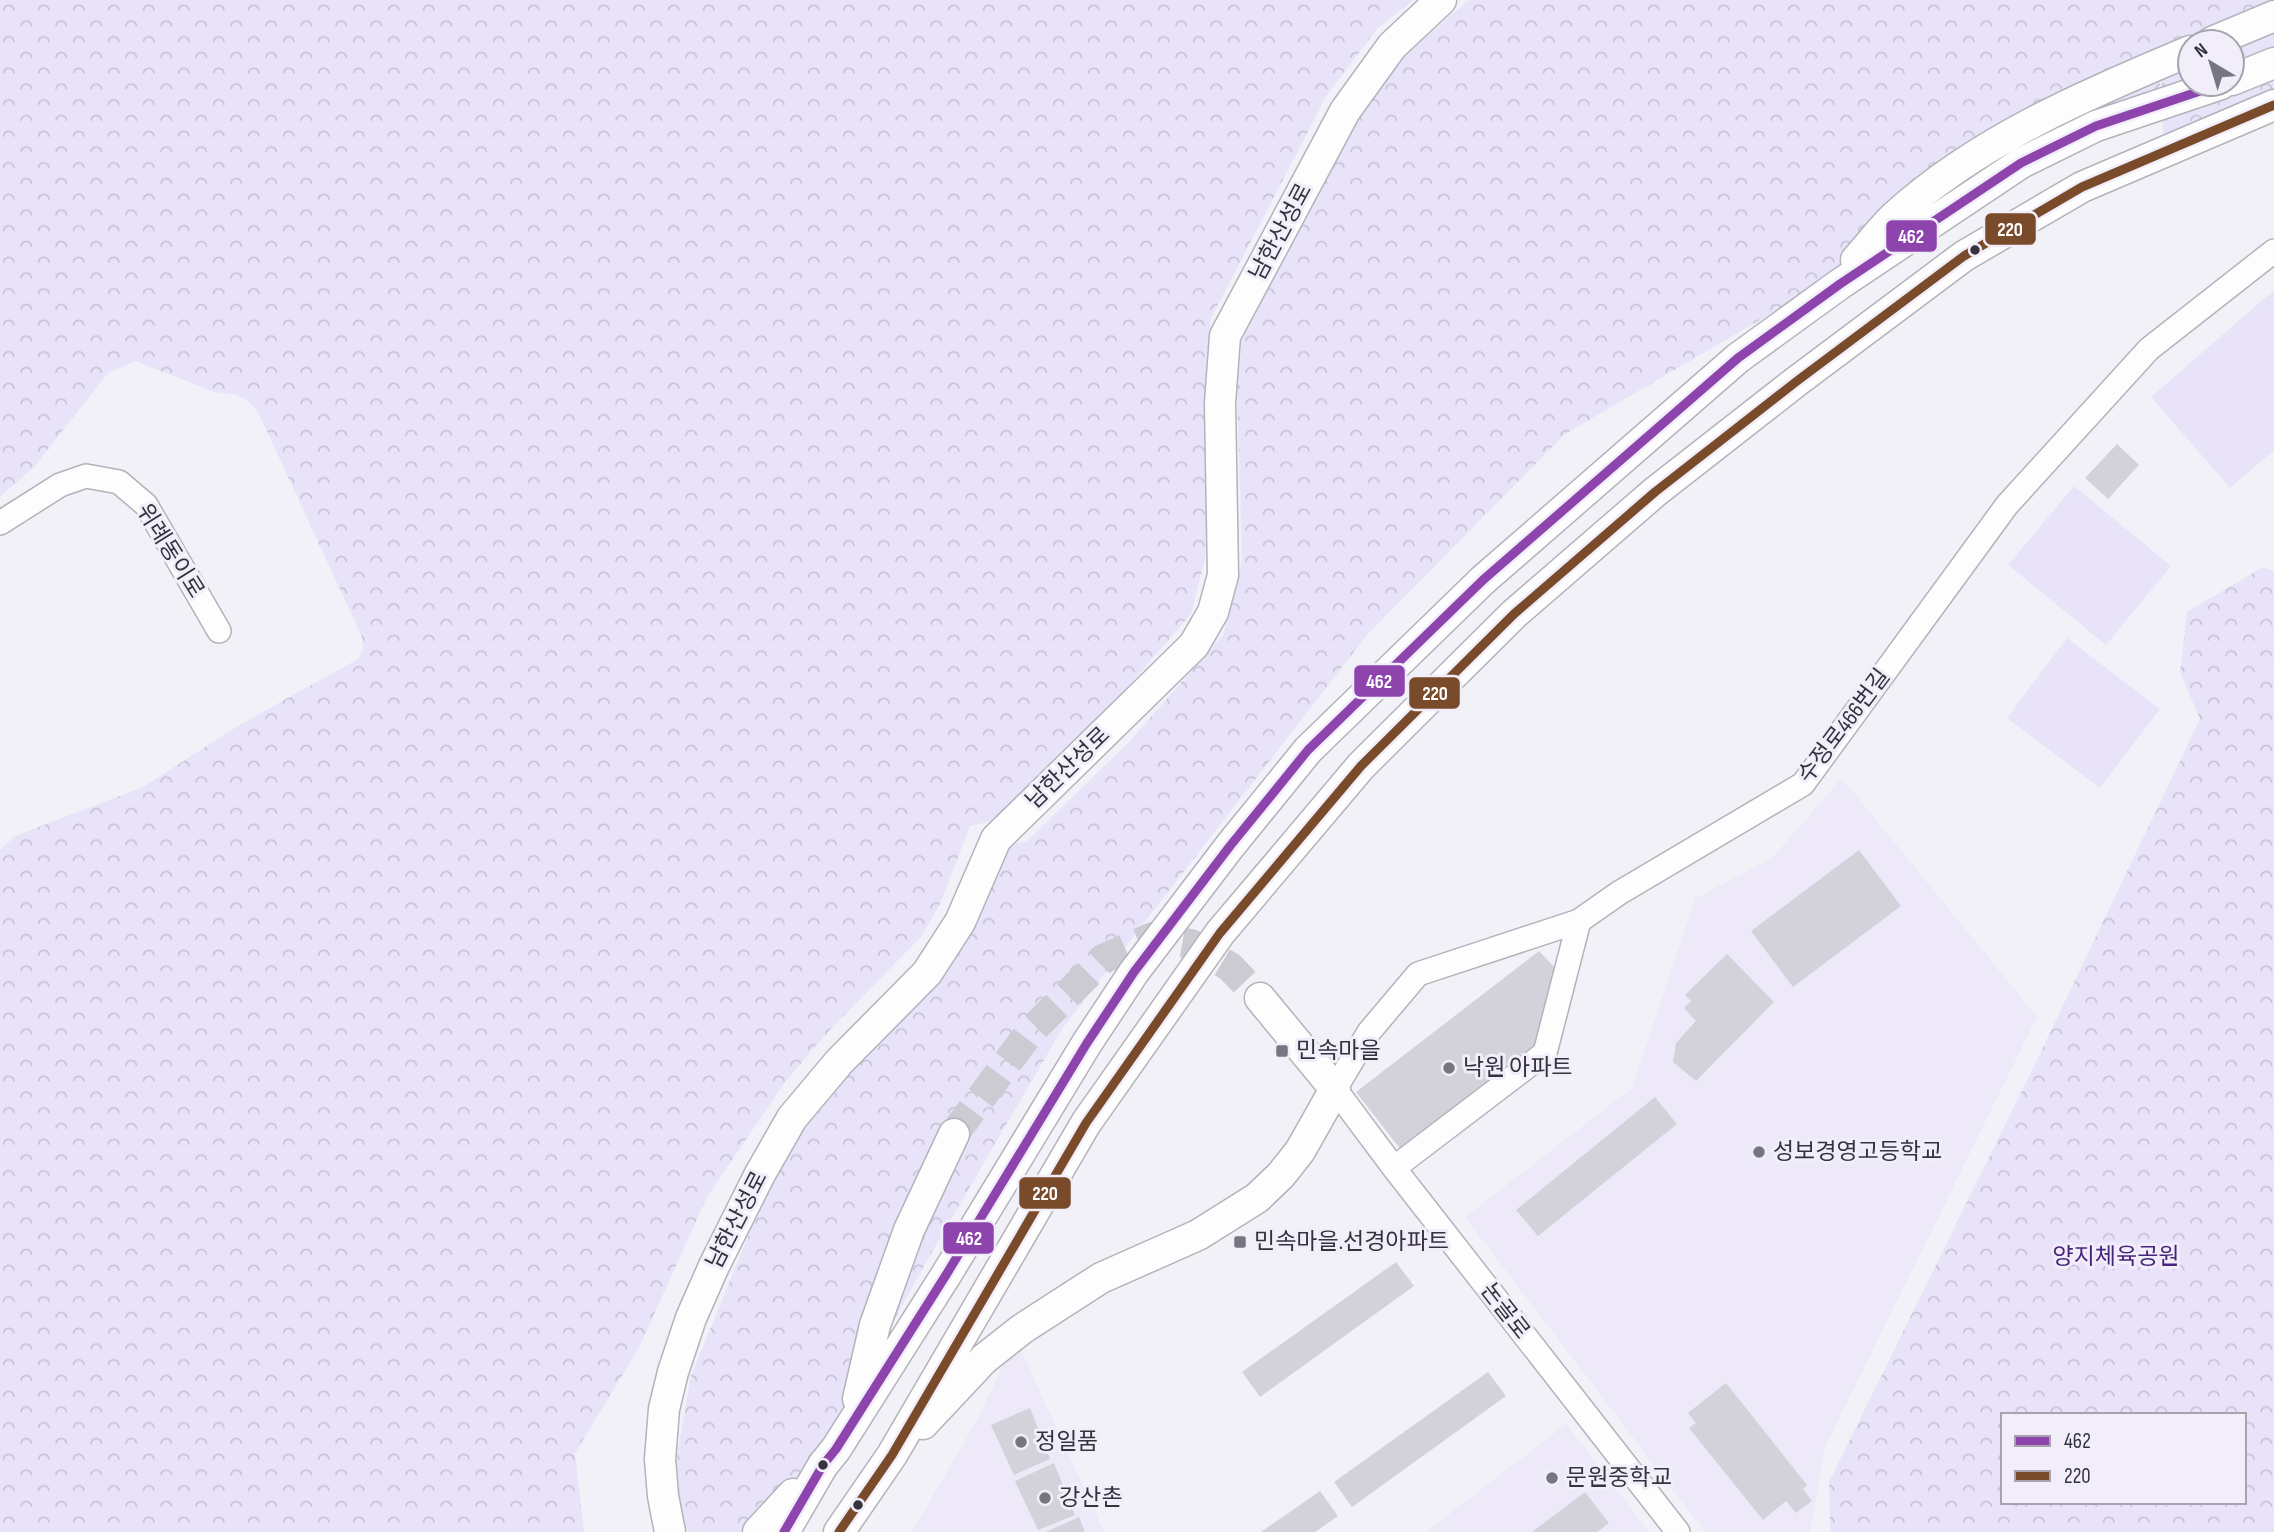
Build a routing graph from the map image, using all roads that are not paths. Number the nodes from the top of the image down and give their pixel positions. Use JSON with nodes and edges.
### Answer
{"nodes":[{"id":1,"x":1441,"y":0,"type":"edge"},
{"id":2,"x":2274,"y":16,"type":"edge"},
{"id":3,"x":2245,"y":28,"type":"edge"},
{"id":4,"x":2176,"y":57,"type":"edge"},
{"id":5,"x":2274,"y":63,"type":"edge"},
{"id":6,"x":2246,"y":74,"type":"edge"},
{"id":7,"x":2179,"y":98,"type":"edge"},
{"id":8,"x":2274,"y":105,"type":"edge"},
{"id":9,"x":2274,"y":251,"type":"edge"},
{"id":10,"x":1827,"y":293,"type":"junction"},
{"id":11,"x":0,"y":523,"type":"edge"},
{"id":12,"x":219,"y":631,"type":"dead end"},
{"id":13,"x":1579,"y":921,"type":"junction"},
{"id":14,"x":1260,"y":998,"type":"tunnel mouth"},
{"id":15,"x":1335,"y":1089,"type":"junction"},
{"id":16,"x":954,"y":1134,"type":"tunnel mouth"},
{"id":17,"x":1394,"y":1168,"type":"junction"},
{"id":18,"x":852,"y":1422,"type":"junction"},
{"id":19,"x":892,"y":1455,"type":"junction"},
{"id":20,"x":823,"y":1465,"type":"junction"},
{"id":21,"x":670,"y":1532,"type":"edge"},
{"id":22,"x":758,"y":1532,"type":"edge"},
{"id":23,"x":784,"y":1532,"type":"edge"},
{"id":24,"x":839,"y":1532,"type":"edge"},
{"id":25,"x":1678,"y":1532,"type":"edge"}],
"edges":[{"from":1,"to":21,"type":"main road","name":"남한산성로"},
{"from":2,"to":3,"type":"main road"},
{"from":4,"to":10,"type":"main road"},
{"from":5,"to":6,"type":"main road"},
{"from":7,"to":10,"type":"main road"},
{"from":8,"to":19,"type":"main road"},
{"from":9,"to":13,"type":"street","name":"수정로466번길"},
{"from":10,"to":18,"type":"main road"},
{"from":11,"to":12,"type":"street","name":"위례동이로"},
{"from":13,"to":15,"type":"street","name":"수정로466번길"},
{"from":13,"to":17,"type":"street"},
{"from":14,"to":15,"type":"main road"},
{"from":15,"to":17,"type":"street","name":"논골로"},
{"from":15,"to":19,"type":"main road"},
{"from":16,"to":18,"type":"main road"},
{"from":17,"to":25,"type":"street","name":"논골로"},
{"from":18,"to":20,"type":"main road"},
{"from":19,"to":24,"type":"main road"},
{"from":20,"to":22,"type":"main road"},
{"from":20,"to":23,"type":"main road"}]}
